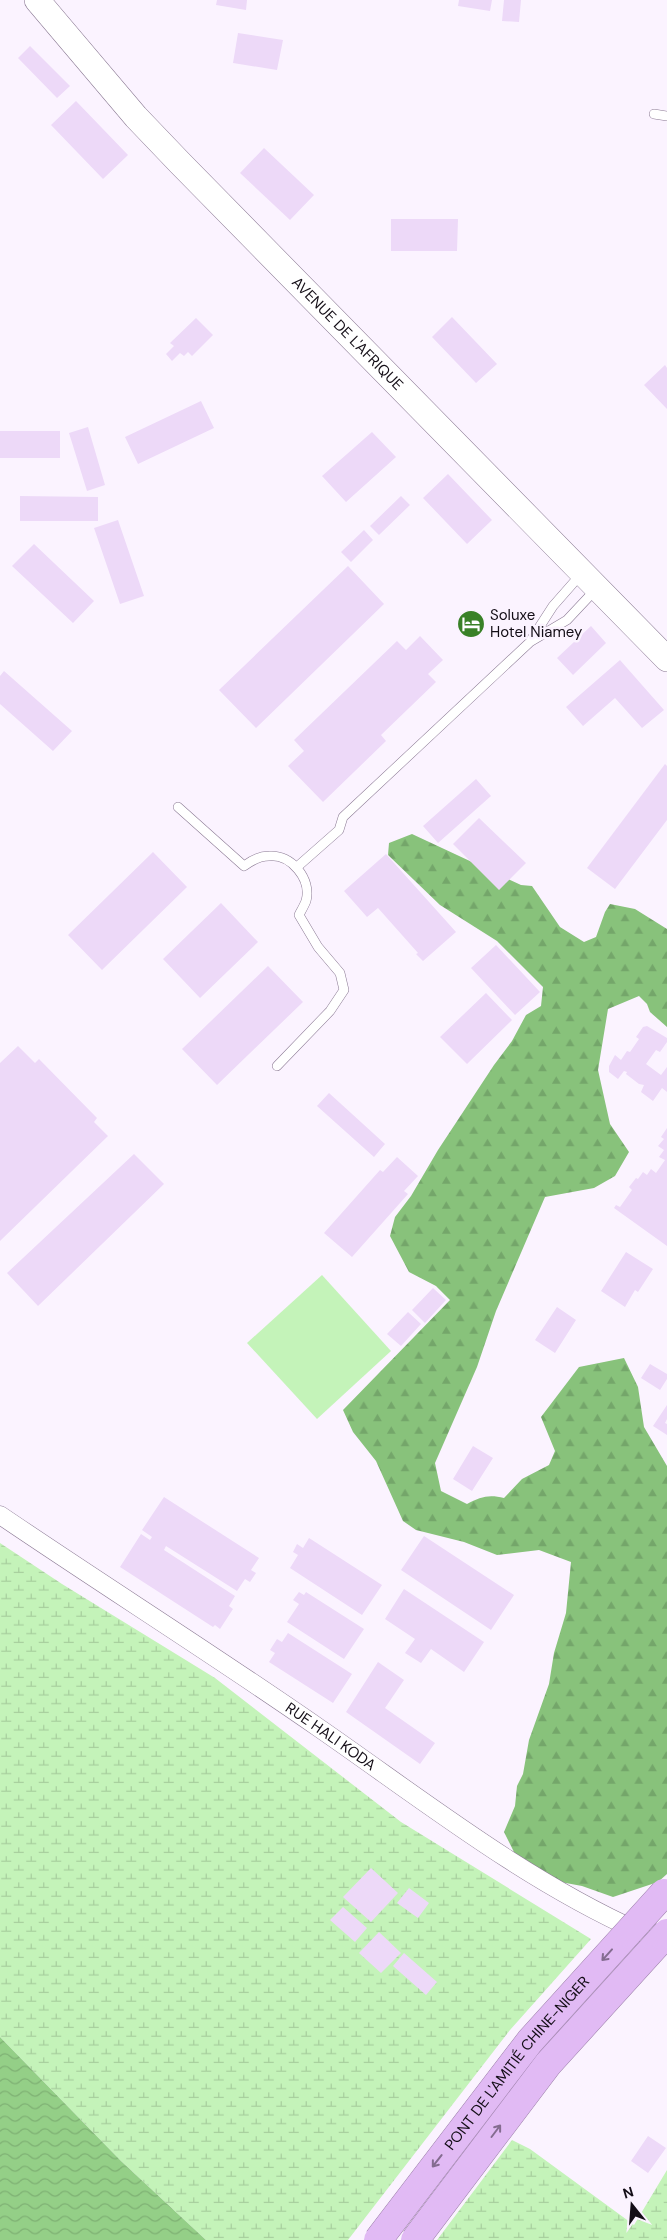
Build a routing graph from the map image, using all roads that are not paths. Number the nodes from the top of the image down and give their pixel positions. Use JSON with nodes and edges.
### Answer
{"nodes":[{"id":1,"x":37,"y":0,"type":"edge"},
{"id":2,"x":654,"y":114,"type":"dead end"},
{"id":3,"x":667,"y":116,"type":"edge"},
{"id":4,"x":590,"y":580,"type":"junction"},
{"id":5,"x":530,"y":642,"type":"junction"},
{"id":6,"x":667,"y":659,"type":"edge"},
{"id":7,"x":178,"y":807,"type":"dead end"},
{"id":8,"x":297,"y":867,"type":"junction"},
{"id":9,"x":277,"y":1066,"type":"dead end"},
{"id":10,"x":0,"y":1515,"type":"edge"},
{"id":11,"x":664,"y":1893,"type":"dead end"},
{"id":12,"x":667,"y":1933,"type":"edge"},
{"id":13,"x":667,"y":1944,"type":"edge"},
{"id":14,"x":378,"y":2240,"type":"edge"},
{"id":15,"x":415,"y":2240,"type":"edge"}],
"edges":[{"from":1,"to":4,"type":"main road","name":"AVENUE DE L'AFRIQUE"},
{"from":2,"to":3,"type":"lane"},
{"from":4,"to":5,"type":"lane"},
{"from":4,"to":5,"type":"lane"},
{"from":4,"to":6,"type":"main road","name":"AVENUE DE L'AFRIQUE"},
{"from":5,"to":8,"type":"lane"},
{"from":7,"to":8,"type":"lane"},
{"from":8,"to":9,"type":"lane"},
{"from":10,"to":13,"type":"street","name":"RUE HALI KODA"},
{"from":11,"to":14,"type":"highway","name":"PONT DE L'AMITIÉ CHINE-NIGER","one_way":true,"bridge":true},
{"from":15,"to":12,"type":"highway","name":"PONT DE L'AMITIÉ CHINE-NIGER","one_way":true,"bridge":true}]}
